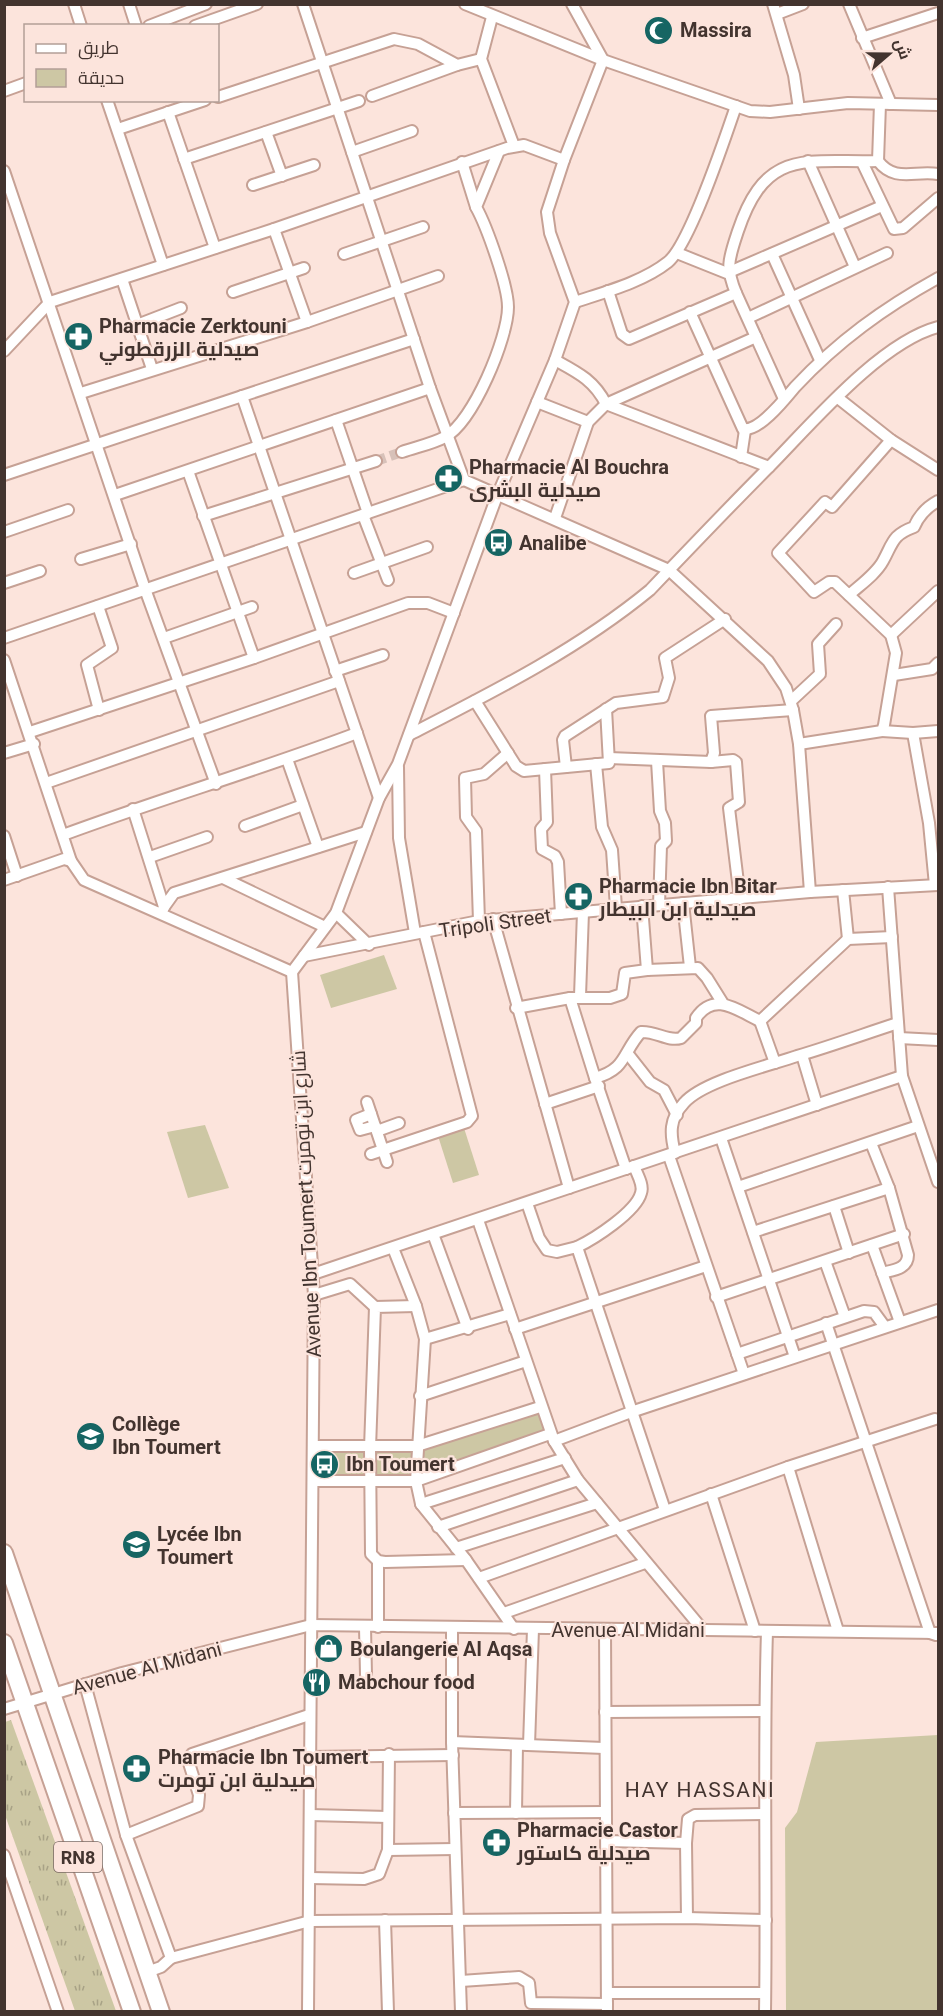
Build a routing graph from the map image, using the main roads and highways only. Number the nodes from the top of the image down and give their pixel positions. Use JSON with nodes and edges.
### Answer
{"nodes":[{"id":1,"x":4,"y":1553,"type":"edge"},
{"id":2,"x":4,"y":1643,"type":"edge"},
{"id":3,"x":132,"y":2012,"type":"edge"},
{"id":4,"x":161,"y":2012,"type":"edge"}],
"edges":[{"from":1,"to":4,"type":"main road","number":"RN8"},
{"from":2,"to":3,"type":"main road","number":"RN8"}]}
